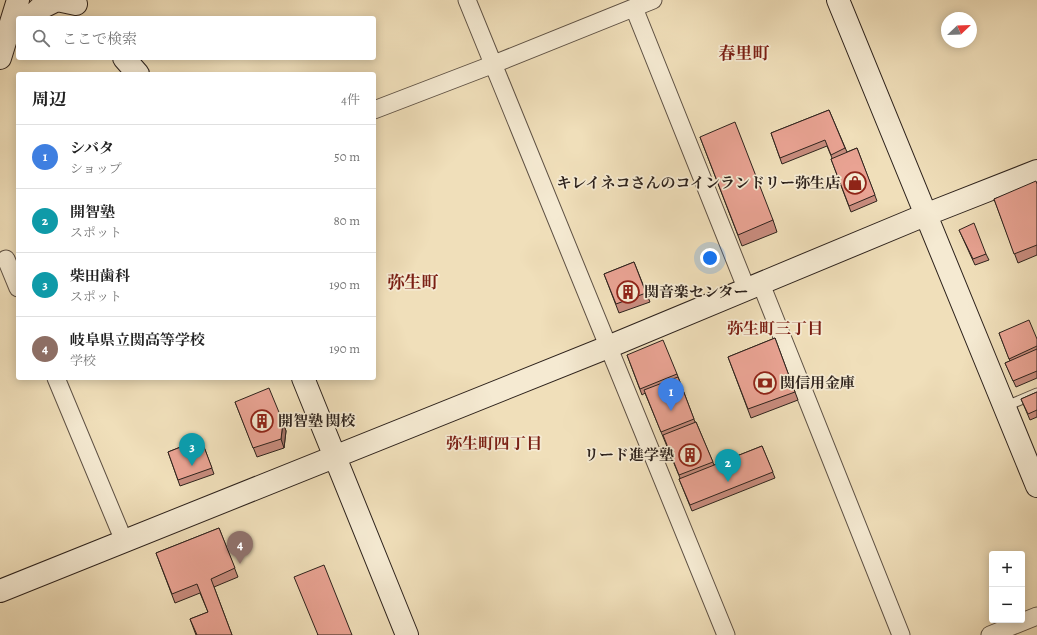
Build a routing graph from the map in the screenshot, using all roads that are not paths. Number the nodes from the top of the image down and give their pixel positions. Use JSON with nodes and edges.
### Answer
{"nodes":[{"id":1,"x":467,"y":0,"type":"edge"},
{"id":2,"x":653,"y":0,"type":"edge"},
{"id":3,"x":838,"y":0,"type":"edge"},
{"id":4,"x":21,"y":5,"type":"edge"},
{"id":5,"x":78,"y":6,"type":"edge"},
{"id":6,"x":634,"y":8,"type":"junction"},
{"id":7,"x":17,"y":16,"type":"edge"},
{"id":8,"x":16,"y":18,"type":"edge"},
{"id":9,"x":16,"y":35,"type":"edge"},
{"id":10,"x":0,"y":58,"type":"edge"},
{"id":11,"x":126,"y":60,"type":"edge"},
{"id":12,"x":494,"y":64,"type":"junction"},
{"id":13,"x":136,"y":72,"type":"edge"},
{"id":14,"x":376,"y":109,"type":"edge"},
{"id":15,"x":1037,"y":172,"type":"edge"},
{"id":16,"x":925,"y":215,"type":"junction"},
{"id":17,"x":8,"y":257,"type":"edge"},
{"id":18,"x":16,"y":282,"type":"edge"},
{"id":19,"x":754,"y":287,"type":"junction"},
{"id":20,"x":608,"y":347,"type":"junction"},
{"id":21,"x":57,"y":380,"type":"edge"},
{"id":22,"x":304,"y":380,"type":"edge"},
{"id":23,"x":1037,"y":393,"type":"edge"},
{"id":24,"x":1004,"y":407,"type":"junction"},
{"id":25,"x":334,"y":456,"type":"junction"},
{"id":26,"x":1037,"y":486,"type":"edge"},
{"id":27,"x":124,"y":541,"type":"junction"},
{"id":28,"x":0,"y":591,"type":"edge"},
{"id":29,"x":1037,"y":616,"type":"edge"},
{"id":30,"x":407,"y":635,"type":"edge"},
{"id":31,"x":726,"y":635,"type":"edge"},
{"id":32,"x":901,"y":635,"type":"edge"},
{"id":33,"x":990,"y":635,"type":"edge"}],
"edges":[{"from":1,"to":12,"type":"street"},
{"from":2,"to":6,"type":"street"},
{"from":3,"to":16,"type":"street"},
{"from":4,"to":5,"type":"street"},
{"from":4,"to":7,"type":"street"},
{"from":6,"to":12,"type":"street"},
{"from":6,"to":19,"type":"street"},
{"from":8,"to":10,"type":"street"},
{"from":9,"to":10,"type":"street"},
{"from":11,"to":13,"type":"street"},
{"from":12,"to":14,"type":"street"},
{"from":12,"to":20,"type":"street"},
{"from":15,"to":16,"type":"street"},
{"from":16,"to":19,"type":"street"},
{"from":16,"to":24,"type":"street"},
{"from":17,"to":18,"type":"street"},
{"from":19,"to":20,"type":"street"},
{"from":19,"to":32,"type":"street"},
{"from":20,"to":25,"type":"street"},
{"from":20,"to":31,"type":"street"},
{"from":21,"to":27,"type":"street"},
{"from":22,"to":25,"type":"street"},
{"from":23,"to":24,"type":"lane"},
{"from":24,"to":26,"type":"street"},
{"from":25,"to":27,"type":"street"},
{"from":25,"to":30,"type":"street"},
{"from":27,"to":28,"type":"street"},
{"from":29,"to":33,"type":"street"}]}
